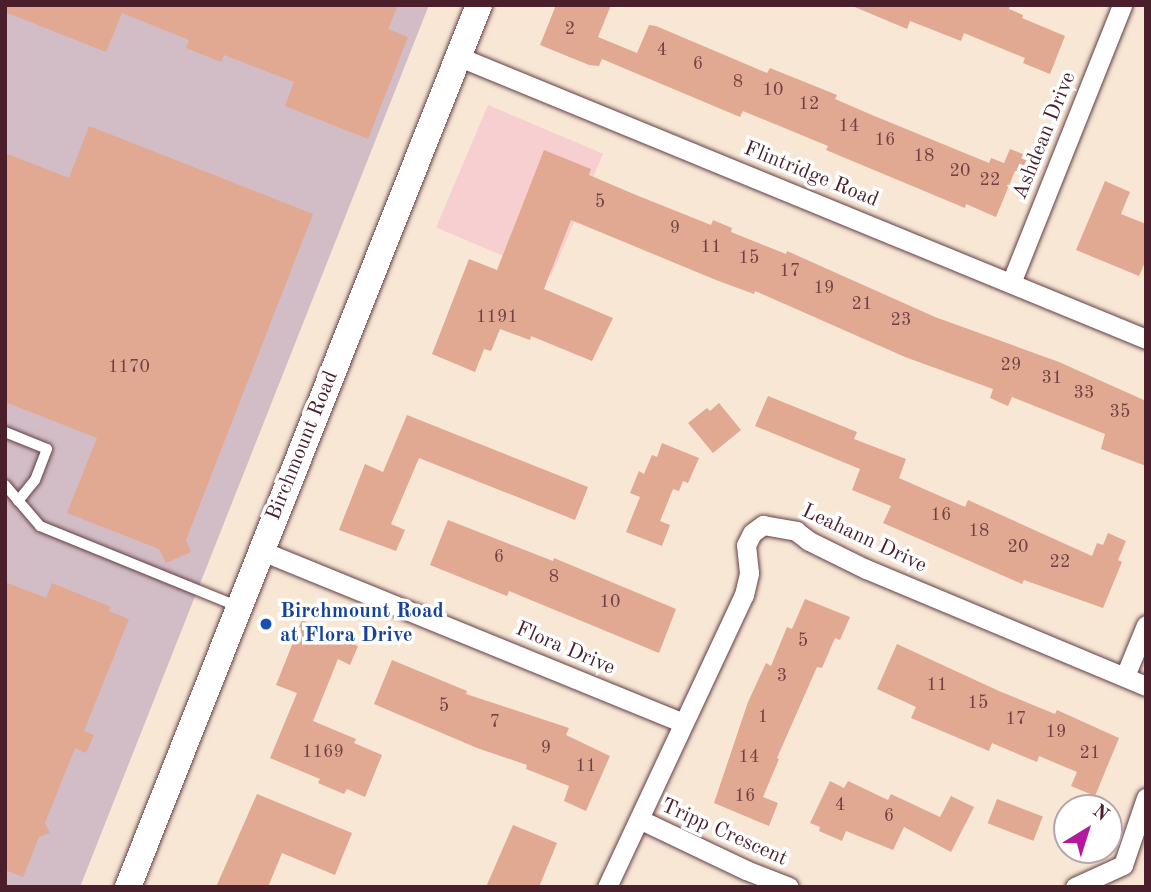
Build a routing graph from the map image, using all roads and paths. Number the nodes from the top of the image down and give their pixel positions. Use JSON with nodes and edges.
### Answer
{"nodes":[{"id":1,"x":478,"y":5,"type":"edge"},
{"id":2,"x":1122,"y":5,"type":"edge"},
{"id":3,"x":457,"y":56,"type":"junction"},
{"id":4,"x":1011,"y":283,"type":"junction"},
{"id":5,"x":1146,"y":339,"type":"edge"},
{"id":6,"x":5,"y":432,"type":"edge"},
{"id":7,"x":5,"y":485,"type":"edge"},
{"id":8,"x":18,"y":501,"type":"junction"},
{"id":9,"x":262,"y":551,"type":"junction"},
{"id":10,"x":240,"y":608,"type":"junction"},
{"id":11,"x":1146,"y":625,"type":"edge"},
{"id":12,"x":1125,"y":676,"type":"junction"},
{"id":13,"x":1146,"y":686,"type":"edge"},
{"id":14,"x":682,"y":722,"type":"junction"},
{"id":15,"x":1146,"y":798,"type":"edge"},
{"id":16,"x":641,"y":820,"type":"junction"},
{"id":17,"x":128,"y":887,"type":"edge"},
{"id":18,"x":607,"y":887,"type":"edge"},
{"id":19,"x":789,"y":887,"type":"edge"},
{"id":20,"x":1075,"y":887,"type":"edge"}],
"edges":[{"from":1,"to":3,"type":"main road","name":"Birchmount Road"},
{"from":2,"to":4,"type":"street","name":"Ashdean Drive"},
{"from":3,"to":4,"type":"street","name":"Flintridge Road"},
{"from":3,"to":9,"type":"main road","name":"Birchmount Road"},
{"from":4,"to":5,"type":"street","name":"Flintridge Road"},
{"from":6,"to":8,"type":"lane"},
{"from":7,"to":8,"type":"lane"},
{"from":8,"to":10,"type":"lane"},
{"from":9,"to":10,"type":"main road","name":"Birchmount Road"},
{"from":9,"to":14,"type":"street","name":"Flora Drive"},
{"from":10,"to":17,"type":"main road","name":"Birchmount Road"},
{"from":11,"to":12,"type":"street"},
{"from":12,"to":13,"type":"street","name":"Leahann Drive"},
{"from":12,"to":14,"type":"street","name":"Leahann Drive"},
{"from":14,"to":16,"type":"street"},
{"from":15,"to":20,"type":"street"},
{"from":16,"to":18,"type":"street"},
{"from":16,"to":19,"type":"street","name":"Tripp Crescent"}]}
